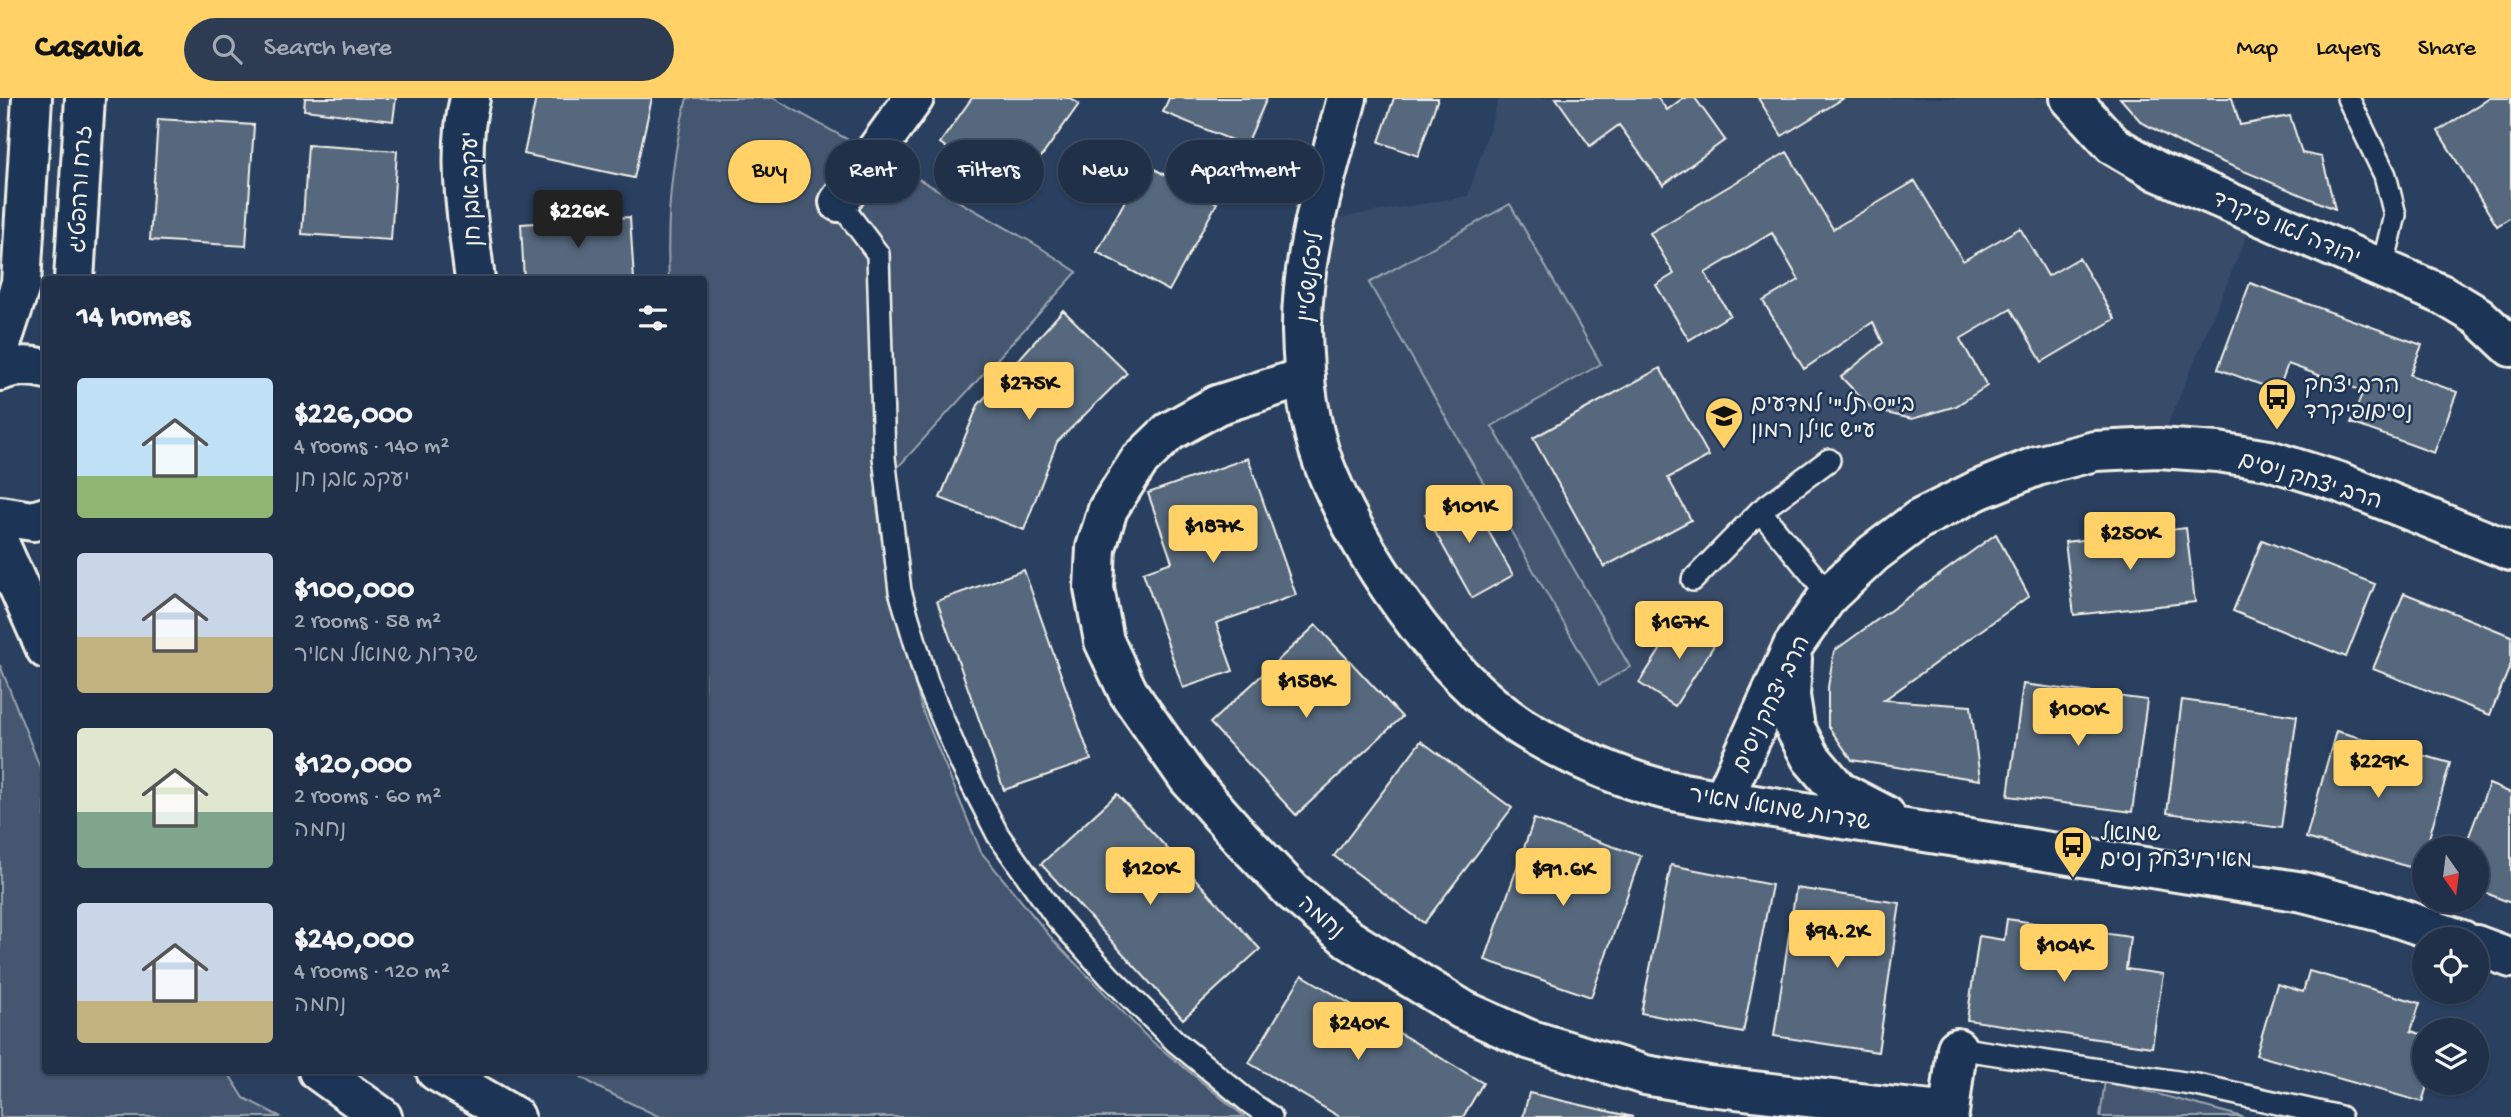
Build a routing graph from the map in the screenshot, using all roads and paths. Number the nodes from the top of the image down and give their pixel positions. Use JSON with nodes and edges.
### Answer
{"nodes":[{"id":1,"x":32,"y":98,"type":"edge"},
{"id":2,"x":85,"y":98,"type":"edge"},
{"id":3,"x":470,"y":98,"type":"edge"},
{"id":4,"x":914,"y":98,"type":"edge"},
{"id":5,"x":1348,"y":98,"type":"edge"},
{"id":6,"x":2070,"y":98,"type":"edge"},
{"id":7,"x":2348,"y":98,"type":"edge"},
{"id":8,"x":884,"y":140,"type":"edge"},
{"id":9,"x":840,"y":203,"type":"edge"},
{"id":10,"x":2382,"y":269,"type":"junction"},
{"id":11,"x":74,"y":276,"type":"edge"},
{"id":12,"x":475,"y":276,"type":"edge"},
{"id":13,"x":0,"y":347,"type":"edge"},
{"id":14,"x":2511,"y":347,"type":"edge"},
{"id":15,"x":42,"y":368,"type":"edge"},
{"id":16,"x":0,"y":371,"type":"edge"},
{"id":17,"x":1306,"y":377,"type":"junction"},
{"id":18,"x":1829,"y":460,"type":"dead end"},
{"id":19,"x":1760,"y":512,"type":"junction"},
{"id":20,"x":0,"y":516,"type":"edge"},
{"id":21,"x":42,"y":518,"type":"edge"},
{"id":22,"x":0,"y":545,"type":"edge"},
{"id":23,"x":2511,"y":551,"type":"edge"},
{"id":24,"x":1693,"y":580,"type":"dead end"},
{"id":25,"x":1829,"y":595,"type":"junction"},
{"id":26,"x":42,"y":640,"type":"edge"},
{"id":27,"x":1793,"y":646,"type":"junction"},
{"id":28,"x":1723,"y":800,"type":"junction"},
{"id":29,"x":1908,"y":828,"type":"junction"},
{"id":30,"x":2424,"y":927,"type":"edge"},
{"id":31,"x":2489,"y":950,"type":"edge"},
{"id":32,"x":2511,"y":958,"type":"edge"},
{"id":33,"x":1957,"y":1048,"type":"joint"},
{"id":34,"x":322,"y":1074,"type":"edge"},
{"id":35,"x":441,"y":1074,"type":"edge"},
{"id":36,"x":382,"y":1117,"type":"edge"},
{"id":37,"x":515,"y":1117,"type":"edge"},
{"id":38,"x":1272,"y":1117,"type":"edge"},
{"id":39,"x":2340,"y":1117,"type":"edge"}],
"edges":[{"from":1,"to":13,"type":"street"},
{"from":2,"to":11,"type":"street","name":"זרח ורהפטיג"},
{"from":3,"to":12,"type":"street","name":"יעקב אבן חן"},
{"from":4,"to":8,"type":"street"},
{"from":5,"to":17,"type":"street","name":"ליכטנשטיין"},
{"from":6,"to":10,"type":"street","name":"יהודה לאו פיקרד"},
{"from":7,"to":10,"type":"lane"},
{"from":9,"to":38,"type":"lane"},
{"from":10,"to":14,"type":"street","name":"יהודה לאו פיקרד"},
{"from":15,"to":16,"type":"street"},
{"from":17,"to":28,"type":"street","name":"שדרות שמואל מאיר"},
{"from":17,"to":33,"type":"street","name":"נחמה"},
{"from":18,"to":19,"type":"lane"},
{"from":19,"to":24,"type":"lane"},
{"from":19,"to":25,"type":"lane"},
{"from":20,"to":21,"type":"street"},
{"from":22,"to":26,"type":"street"},
{"from":23,"to":25,"type":"street","name":"הרב יצחק ניסים"},
{"from":25,"to":27,"type":"street","name":"הרב יצחק ניסים"},
{"from":27,"to":28,"type":"street","name":"הרב יצחק ניסים"},
{"from":27,"to":29,"type":"street"},
{"from":28,"to":29,"type":"street","name":"שדרות שמואל מאיר"},
{"from":29,"to":30,"type":"street","name":"שדרות שמואל מאיר"},
{"from":31,"to":32,"type":"street"},
{"from":33,"to":39,"type":"lane"},
{"from":34,"to":36,"type":"street"},
{"from":35,"to":37,"type":"street"}]}
